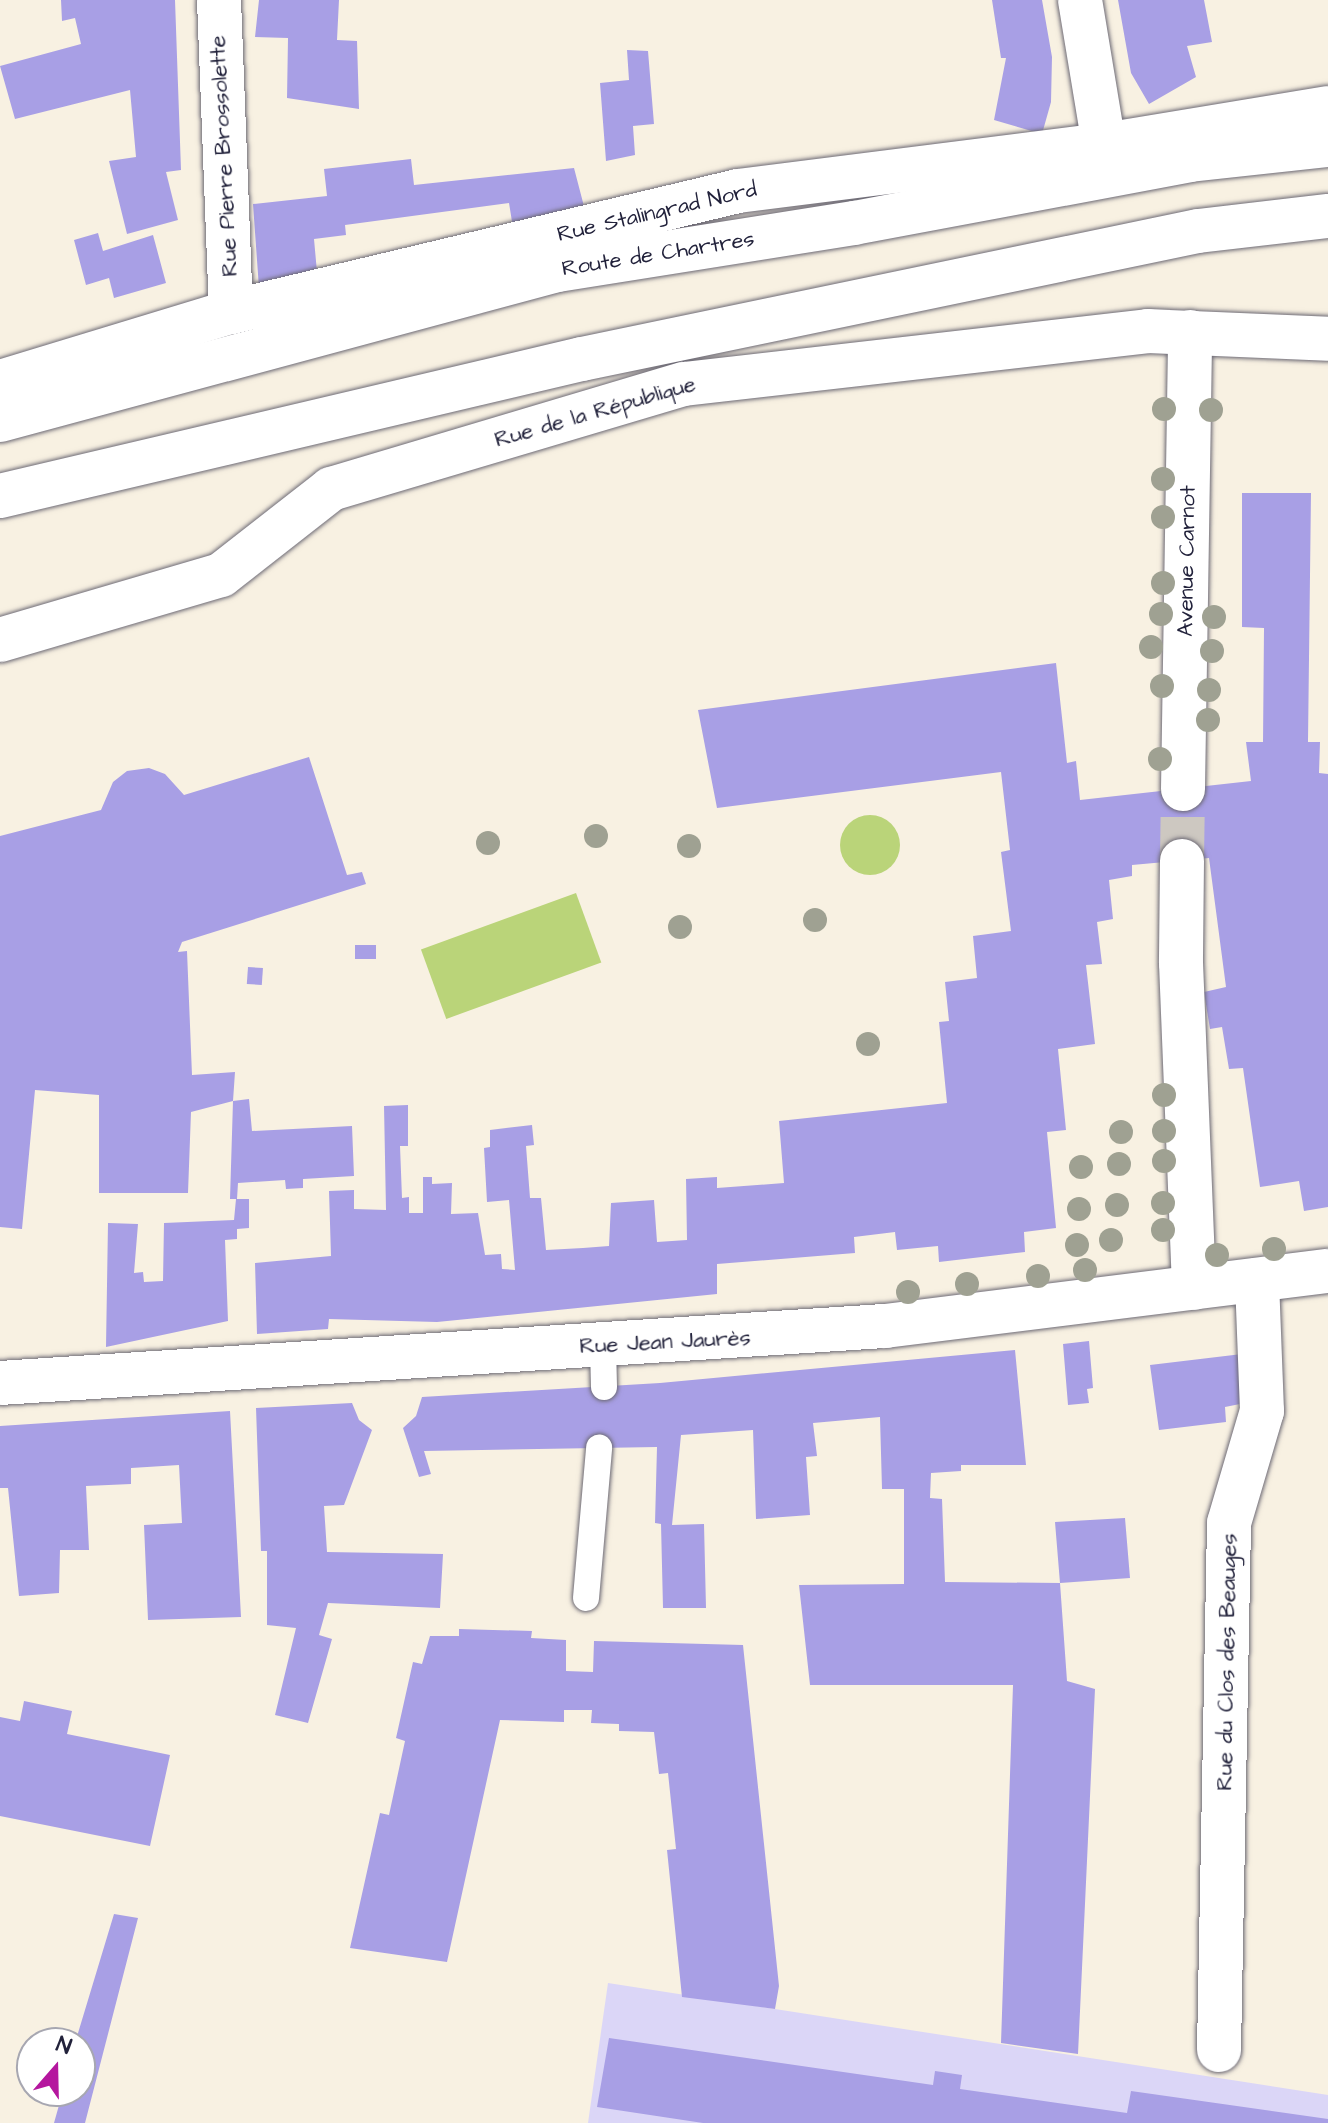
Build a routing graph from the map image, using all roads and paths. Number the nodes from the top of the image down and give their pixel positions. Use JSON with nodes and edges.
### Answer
{"nodes":[{"id":1,"x":219,"y":0,"type":"edge"},
{"id":2,"x":1080,"y":0,"type":"edge"},
{"id":3,"x":1328,"y":108,"type":"edge"},
{"id":4,"x":1104,"y":145,"type":"junction"},
{"id":5,"x":1328,"y":145,"type":"edge"},
{"id":6,"x":1328,"y":216,"type":"edge"},
{"id":7,"x":231,"y":312,"type":"junction"},
{"id":8,"x":1190,"y":332,"type":"junction"},
{"id":9,"x":1328,"y":339,"type":"edge"},
{"id":10,"x":0,"y":382,"type":"edge"},
{"id":11,"x":0,"y":420,"type":"edge"},
{"id":12,"x":0,"y":496,"type":"edge"},
{"id":13,"x":0,"y":640,"type":"edge"},
{"id":14,"x":1183,"y":789,"type":"tunnel mouth"},
{"id":15,"x":1182,"y":861,"type":"tunnel mouth"},
{"id":16,"x":1328,"y":1271,"type":"edge"},
{"id":17,"x":1257,"y":1280,"type":"junction"},
{"id":18,"x":1194,"y":1288,"type":"junction"},
{"id":19,"x":0,"y":1383,"type":"edge"},
{"id":20,"x":599,"y":1448,"type":"dead end"},
{"id":21,"x":586,"y":1598,"type":"dead end"},
{"id":22,"x":1219,"y":2050,"type":"dead end"}],
"edges":[{"from":1,"to":7,"type":"street","name":"Rue Pierre Brossolette"},
{"from":2,"to":4,"type":"street"},
{"from":3,"to":4,"type":"street","name":"Rue Stalingrad Nord"},
{"from":4,"to":7,"type":"street","name":"Rue Stalingrad Nord"},
{"from":5,"to":11,"type":"street","name":"Route de Chartres"},
{"from":6,"to":12,"type":"street"},
{"from":7,"to":10,"type":"street","name":"Rue Stalingrad Nord"},
{"from":8,"to":9,"type":"street","name":"Rue de la République"},
{"from":8,"to":13,"type":"street","name":"Rue de la République"},
{"from":8,"to":14,"type":"street","name":"Avenue Carnot"},
{"from":15,"to":18,"type":"street"},
{"from":16,"to":17,"type":"street","name":"Rue Jean Jaurès"},
{"from":17,"to":18,"type":"street","name":"Rue Jean Jaurès"},
{"from":17,"to":22,"type":"street","name":"Rue du Clos des Beauges"},
{"from":18,"to":19,"type":"street","name":"Rue Jean Jaurès"},
{"from":20,"to":21,"type":"lane"}]}
